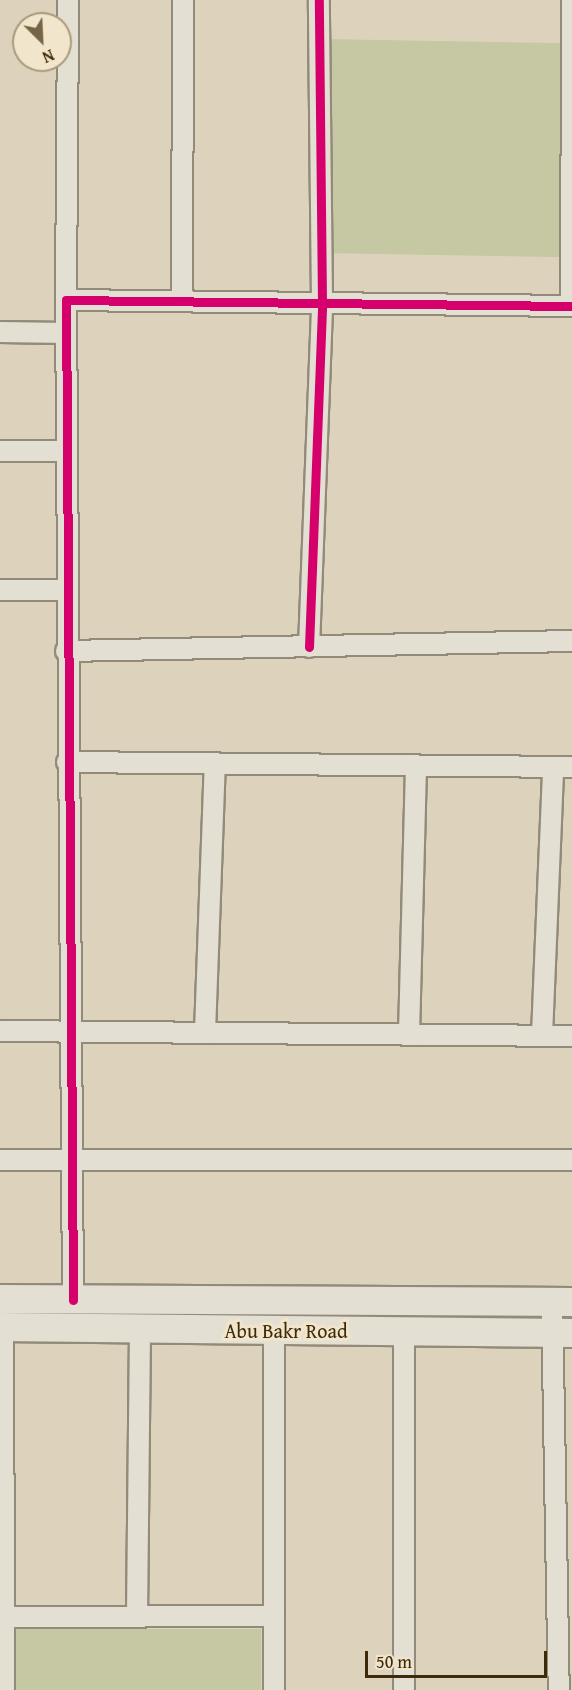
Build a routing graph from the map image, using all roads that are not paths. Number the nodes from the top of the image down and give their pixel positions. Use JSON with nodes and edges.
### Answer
{"nodes":[{"id":1,"x":68,"y":0,"type":"edge"},
{"id":2,"x":183,"y":0,"type":"edge"},
{"id":3,"x":319,"y":0,"type":"edge"},
{"id":4,"x":572,"y":0,"type":"edge"},
{"id":5,"x":66,"y":300,"type":"junction"},
{"id":6,"x":182,"y":301,"type":"junction"},
{"id":7,"x":322,"y":303,"type":"junction"},
{"id":8,"x":572,"y":306,"type":"edge"},
{"id":9,"x":0,"y":332,"type":"edge"},
{"id":10,"x":66,"y":333,"type":"junction"},
{"id":11,"x":0,"y":451,"type":"edge"},
{"id":12,"x":66,"y":451,"type":"junction"},
{"id":13,"x":0,"y":590,"type":"edge"},
{"id":14,"x":65,"y":590,"type":"junction"},
{"id":15,"x":572,"y":641,"type":"edge"},
{"id":16,"x":309,"y":647,"type":"junction"},
{"id":17,"x":66,"y":651,"type":"junction"},
{"id":18,"x":67,"y":762,"type":"junction"},
{"id":19,"x":215,"y":763,"type":"junction"},
{"id":20,"x":416,"y":766,"type":"junction"},
{"id":21,"x":563,"y":767,"type":"edge"},
{"id":22,"x":0,"y":1031,"type":"edge"},
{"id":23,"x":68,"y":1031,"type":"junction"},
{"id":24,"x":205,"y":1032,"type":"junction"},
{"id":25,"x":409,"y":1034,"type":"junction"},
{"id":26,"x":542,"y":1035,"type":"junction"},
{"id":27,"x":572,"y":1036,"type":"edge"},
{"id":28,"x":0,"y":1160,"type":"edge"},
{"id":29,"x":73,"y":1160,"type":"junction"},
{"id":30,"x":572,"y":1160,"type":"edge"},
{"id":31,"x":0,"y":1299,"type":"edge"},
{"id":32,"x":73,"y":1300,"type":"junction"},
{"id":33,"x":562,"y":1302,"type":"edge"},
{"id":34,"x":2,"y":1327,"type":"edge"},
{"id":35,"x":140,"y":1329,"type":"junction"},
{"id":36,"x":274,"y":1330,"type":"junction"},
{"id":37,"x":404,"y":1331,"type":"junction"},
{"id":38,"x":562,"y":1333,"type":"edge"},
{"id":39,"x":274,"y":1616,"type":"junction"},
{"id":40,"x":5,"y":1617,"type":"junction"},
{"id":41,"x":137,"y":1617,"type":"junction"},
{"id":42,"x":4,"y":1690,"type":"edge"},
{"id":43,"x":274,"y":1690,"type":"edge"},
{"id":44,"x":404,"y":1690,"type":"edge"},
{"id":45,"x":559,"y":1690,"type":"edge"}],
"edges":[{"from":1,"to":5,"type":"street"},
{"from":2,"to":6,"type":"street"},
{"from":3,"to":7,"type":"street"},
{"from":4,"to":8,"type":"street"},
{"from":5,"to":6,"type":"street"},
{"from":5,"to":10,"type":"street"},
{"from":6,"to":7,"type":"street"},
{"from":7,"to":8,"type":"street"},
{"from":7,"to":16,"type":"street"},
{"from":9,"to":10,"type":"street"},
{"from":10,"to":12,"type":"street"},
{"from":11,"to":12,"type":"street"},
{"from":12,"to":14,"type":"street"},
{"from":13,"to":14,"type":"street"},
{"from":14,"to":17,"type":"street"},
{"from":15,"to":16,"type":"street"},
{"from":16,"to":17,"type":"street"},
{"from":17,"to":18,"type":"street"},
{"from":18,"to":19,"type":"street"},
{"from":18,"to":23,"type":"street"},
{"from":19,"to":20,"type":"street"},
{"from":19,"to":24,"type":"street"},
{"from":20,"to":21,"type":"street"},
{"from":20,"to":25,"type":"street"},
{"from":21,"to":26,"type":"street"},
{"from":22,"to":23,"type":"street"},
{"from":23,"to":24,"type":"street"},
{"from":23,"to":29,"type":"street"},
{"from":24,"to":25,"type":"street"},
{"from":25,"to":26,"type":"street"},
{"from":26,"to":27,"type":"street"},
{"from":28,"to":29,"type":"street"},
{"from":29,"to":30,"type":"street"},
{"from":29,"to":32,"type":"street"},
{"from":31,"to":32,"type":"main road","name":"Abu Bakr Road"},
{"from":32,"to":33,"type":"main road","name":"Abu Bakr Road"},
{"from":33,"to":38,"type":"street"},
{"from":34,"to":35,"type":"main road","name":"Abu Bakr Road"},
{"from":34,"to":40,"type":"street"},
{"from":35,"to":36,"type":"main road","name":"Abu Bakr Road"},
{"from":35,"to":41,"type":"street"},
{"from":36,"to":37,"type":"main road","name":"Abu Bakr Road"},
{"from":36,"to":39,"type":"street"},
{"from":37,"to":38,"type":"main road","name":"Abu Bakr Road"},
{"from":37,"to":44,"type":"street"},
{"from":38,"to":45,"type":"street"},
{"from":39,"to":41,"type":"street"},
{"from":39,"to":43,"type":"street"},
{"from":40,"to":41,"type":"street"},
{"from":40,"to":42,"type":"street"}]}
